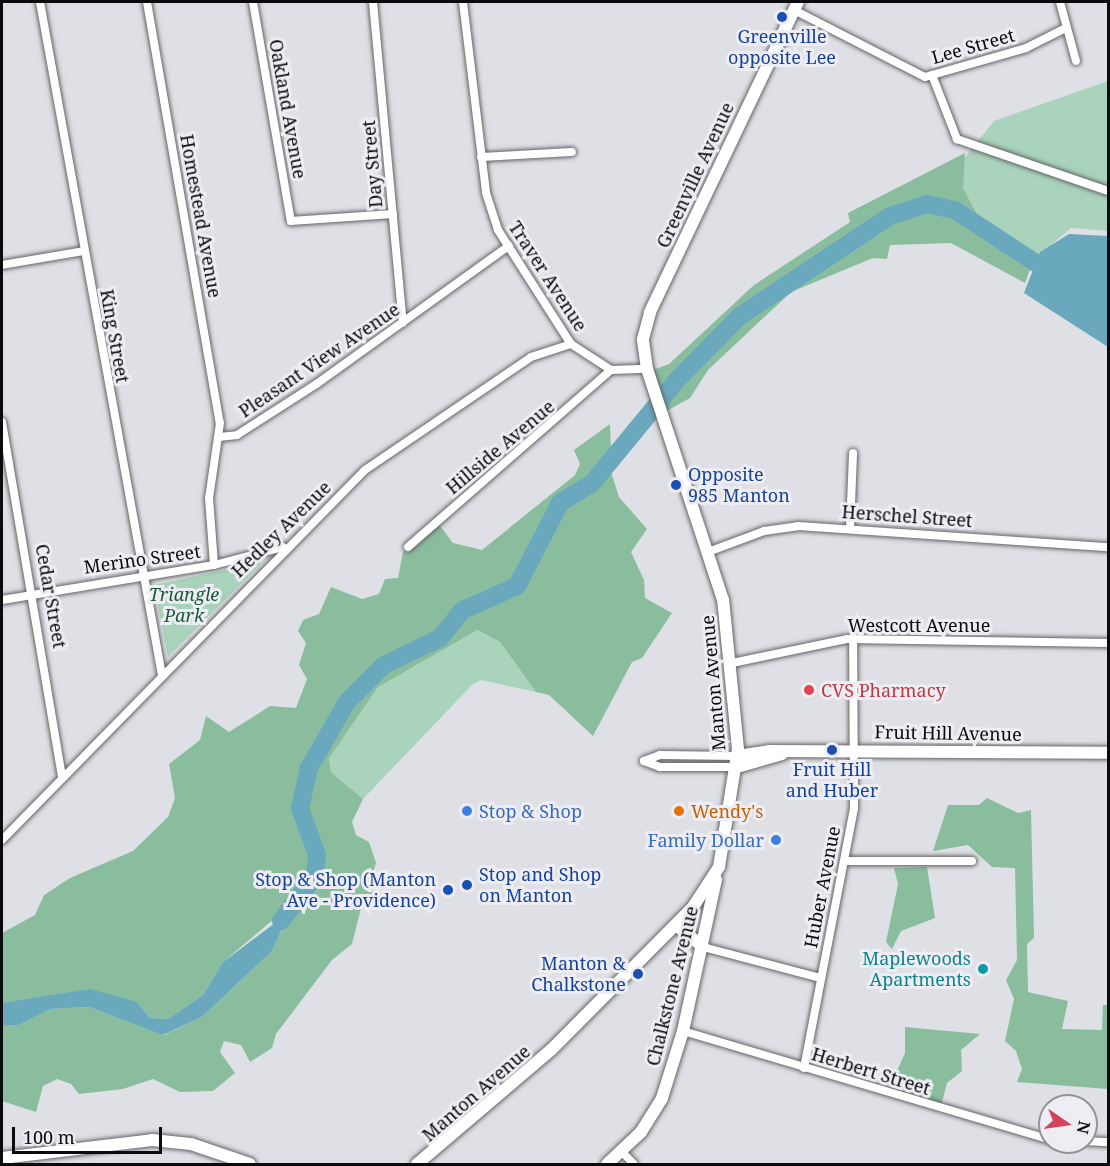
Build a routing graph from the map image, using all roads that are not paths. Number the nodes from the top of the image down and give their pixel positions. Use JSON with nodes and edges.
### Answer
{"nodes":[{"id":1,"x":40,"y":2,"type":"edge"},
{"id":2,"x":147,"y":2,"type":"edge"},
{"id":3,"x":253,"y":2,"type":"edge"},
{"id":4,"x":373,"y":2,"type":"edge"},
{"id":5,"x":463,"y":2,"type":"edge"},
{"id":6,"x":1060,"y":2,"type":"edge"},
{"id":7,"x":796,"y":6,"type":"edge"},
{"id":8,"x":1064,"y":29,"type":"junction"},
{"id":9,"x":1076,"y":61,"type":"dead end"},
{"id":10,"x":932,"y":75,"type":"junction"},
{"id":11,"x":572,"y":152,"type":"dead end"},
{"id":12,"x":481,"y":158,"type":"junction"},
{"id":13,"x":1108,"y":191,"type":"edge"},
{"id":14,"x":393,"y":214,"type":"junction"},
{"id":15,"x":509,"y":246,"type":"junction"},
{"id":16,"x":84,"y":251,"type":"junction"},
{"id":17,"x":2,"y":265,"type":"edge"},
{"id":18,"x":403,"y":323,"type":"junction"},
{"id":19,"x":571,"y":344,"type":"junction"},
{"id":20,"x":611,"y":370,"type":"junction"},
{"id":21,"x":648,"y":374,"type":"junction"},
{"id":22,"x":2,"y":422,"type":"edge"},
{"id":23,"x":219,"y":437,"type":"junction"},
{"id":24,"x":853,"y":453,"type":"dead end"},
{"id":25,"x":850,"y":529,"type":"junction"},
{"id":26,"x":287,"y":546,"type":"junction"},
{"id":27,"x":408,"y":547,"type":"dead end"},
{"id":28,"x":1108,"y":547,"type":"edge"},
{"id":29,"x":708,"y":552,"type":"junction"},
{"id":30,"x":214,"y":565,"type":"junction"},
{"id":31,"x":142,"y":574,"type":"junction"},
{"id":32,"x":33,"y":594,"type":"junction"},
{"id":33,"x":2,"y":600,"type":"edge"},
{"id":34,"x":852,"y":639,"type":"junction"},
{"id":35,"x":1108,"y":643,"type":"edge"},
{"id":36,"x":732,"y":663,"type":"junction"},
{"id":37,"x":162,"y":675,"type":"junction"},
{"id":38,"x":857,"y":750,"type":"junction"},
{"id":39,"x":1107,"y":753,"type":"edge"},
{"id":40,"x":737,"y":761,"type":"junction"},
{"id":41,"x":62,"y":777,"type":"junction"},
{"id":42,"x":2,"y":840,"type":"edge"},
{"id":43,"x":848,"y":861,"type":"junction"},
{"id":44,"x":972,"y":861,"type":"dead end"},
{"id":45,"x":719,"y":867,"type":"junction"},
{"id":46,"x":676,"y":925,"type":"junction"},
{"id":47,"x":703,"y":947,"type":"junction"},
{"id":48,"x":820,"y":978,"type":"junction"},
{"id":49,"x":683,"y":1031,"type":"junction"},
{"id":50,"x":804,"y":1068,"type":"junction"},
{"id":51,"x":1038,"y":1136,"type":"edge"},
{"id":52,"x":621,"y":1151,"type":"junction"},
{"id":53,"x":2,"y":1158,"type":"edge"},
{"id":54,"x":250,"y":1164,"type":"edge"},
{"id":55,"x":417,"y":1164,"type":"edge"},
{"id":56,"x":607,"y":1164,"type":"edge"},
{"id":57,"x":634,"y":1164,"type":"edge"}],
"edges":[{"from":1,"to":16,"type":"street","name":"King Street"},
{"from":2,"to":23,"type":"street","name":"Homestead Avenue"},
{"from":3,"to":14,"type":"street","name":"Oakland Avenue"},
{"from":4,"to":14,"type":"street","name":"Day Street"},
{"from":5,"to":12,"type":"street","name":"Traver Avenue"},
{"from":6,"to":8,"type":"street"},
{"from":7,"to":10,"type":"street","name":"Lee Street"},
{"from":7,"to":21,"type":"main road","name":"Greenville Avenue"},
{"from":8,"to":9,"type":"street"},
{"from":8,"to":10,"type":"street","name":"Lee Street"},
{"from":10,"to":13,"type":"street"},
{"from":11,"to":12,"type":"street"},
{"from":12,"to":15,"type":"street","name":"Traver Avenue"},
{"from":14,"to":18,"type":"street","name":"Day Street"},
{"from":15,"to":18,"type":"street","name":"Pleasant View Avenue"},
{"from":15,"to":19,"type":"street","name":"Traver Avenue"},
{"from":16,"to":17,"type":"street"},
{"from":16,"to":31,"type":"street","name":"King Street"},
{"from":18,"to":23,"type":"street","name":"Pleasant View Avenue"},
{"from":19,"to":20,"type":"street","name":"Traver Avenue"},
{"from":19,"to":26,"type":"street","name":"Hedley Avenue"},
{"from":20,"to":21,"type":"street"},
{"from":20,"to":27,"type":"street","name":"Hillside Avenue"},
{"from":21,"to":29,"type":"main road","name":"Manton Avenue"},
{"from":22,"to":32,"type":"street","name":"Cedar Street"},
{"from":23,"to":30,"type":"street"},
{"from":24,"to":25,"type":"street"},
{"from":25,"to":28,"type":"street","name":"Herschel Street"},
{"from":25,"to":29,"type":"street","name":"Herschel Street"},
{"from":26,"to":30,"type":"street","name":"Merino Street"},
{"from":26,"to":37,"type":"street","name":"Hedley Avenue"},
{"from":29,"to":36,"type":"main road","name":"Manton Avenue"},
{"from":30,"to":31,"type":"street","name":"Merino Street"},
{"from":31,"to":32,"type":"street","name":"Merino Street"},
{"from":31,"to":37,"type":"street","name":"King Street"},
{"from":32,"to":33,"type":"street","name":"Merino Street"},
{"from":32,"to":41,"type":"street","name":"Cedar Street"},
{"from":34,"to":35,"type":"street","name":"Westcott Avenue"},
{"from":34,"to":36,"type":"street","name":"Westcott Avenue"},
{"from":34,"to":38,"type":"street","name":"Huber Avenue"},
{"from":36,"to":40,"type":"main road","name":"Manton Avenue"},
{"from":37,"to":41,"type":"street","name":"Hedley Avenue"},
{"from":38,"to":39,"type":"main road","name":"Fruit Hill Avenue"},
{"from":38,"to":40,"type":"main road","name":"Fruit Hill Avenue"},
{"from":38,"to":43,"type":"street","name":"Huber Avenue"},
{"from":40,"to":40,"type":"street"},
{"from":40,"to":45,"type":"main road","name":"Manton Avenue"},
{"from":41,"to":42,"type":"street","name":"Hedley Avenue"},
{"from":43,"to":44,"type":"street"},
{"from":43,"to":48,"type":"street","name":"Huber Avenue"},
{"from":45,"to":46,"type":"main road","name":"Manton Avenue"},
{"from":45,"to":47,"type":"main road","name":"Chalkstone Avenue"},
{"from":46,"to":47,"type":"main road"},
{"from":46,"to":55,"type":"main road","name":"Manton Avenue"},
{"from":47,"to":48,"type":"street"},
{"from":47,"to":49,"type":"main road","name":"Chalkstone Avenue"},
{"from":48,"to":50,"type":"street","name":"Huber Avenue"},
{"from":49,"to":50,"type":"street","name":"Herbert Street"},
{"from":49,"to":52,"type":"main road","name":"Chalkstone Avenue"},
{"from":50,"to":51,"type":"street","name":"Herbert Street"},
{"from":52,"to":56,"type":"main road","name":"Chalkstone Avenue"},
{"from":52,"to":57,"type":"street"},
{"from":53,"to":54,"type":"main road"}]}
